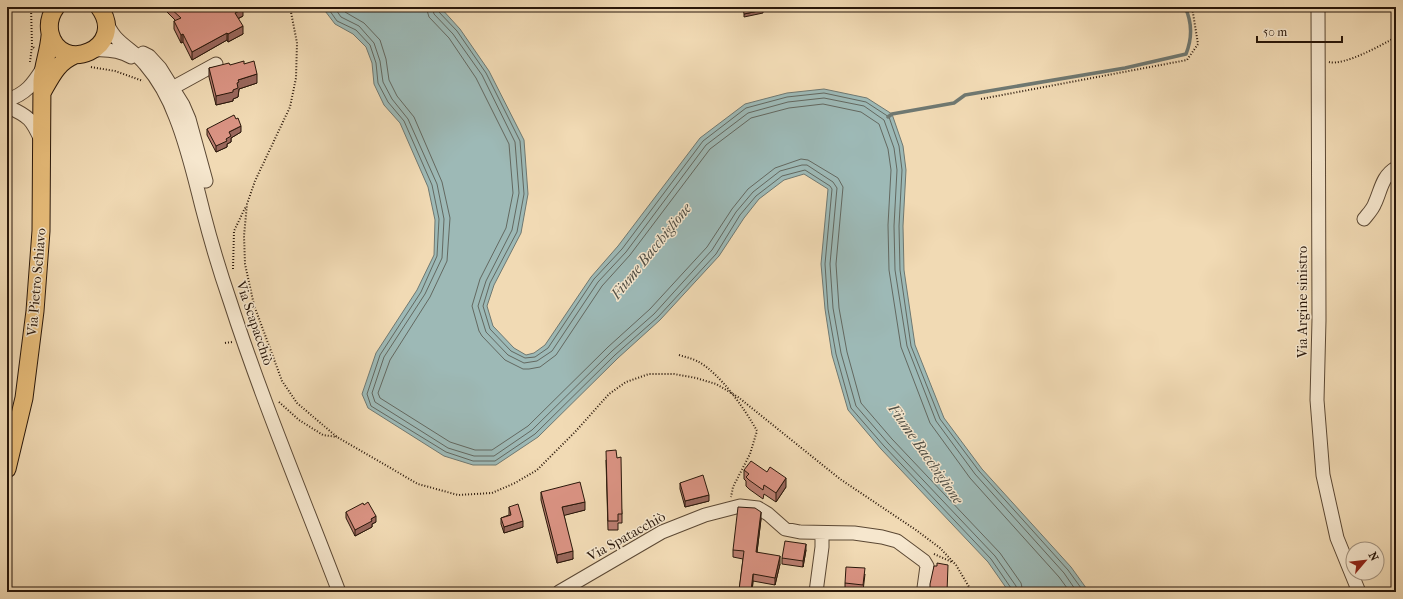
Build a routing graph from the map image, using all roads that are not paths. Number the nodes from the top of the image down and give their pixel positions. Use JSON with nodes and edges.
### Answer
{"nodes":[{"id":1,"x":56,"y":7,"type":"edge"},
{"id":2,"x":1318,"y":7,"type":"edge"},
{"id":3,"x":102,"y":14,"type":"edge"},
{"id":4,"x":50,"y":36,"type":"junction"},
{"id":5,"x":93,"y":50,"type":"junction"},
{"id":6,"x":140,"y":51,"type":"dead end"},
{"id":7,"x":75,"y":55,"type":"junction"},
{"id":8,"x":145,"y":64,"type":"junction"},
{"id":9,"x":216,"y":64,"type":"dead end"},
{"id":10,"x":43,"y":68,"type":"junction"},
{"id":11,"x":168,"y":90,"type":"junction"},
{"id":12,"x":42,"y":99,"type":"junction"},
{"id":13,"x":8,"y":105,"type":"edge"},
{"id":14,"x":41,"y":141,"type":"junction"},
{"id":15,"x":1396,"y":168,"type":"edge"},
{"id":16,"x":206,"y":181,"type":"dead end"},
{"id":17,"x":1364,"y":219,"type":"dead end"},
{"id":18,"x":7,"y":469,"type":"edge"},
{"id":19,"x":822,"y":533,"type":"junction"},
{"id":20,"x":924,"y":588,"type":"dead end"},
{"id":21,"x":339,"y":592,"type":"edge"},
{"id":22,"x":559,"y":592,"type":"edge"},
{"id":23,"x":816,"y":592,"type":"edge"},
{"id":24,"x":1359,"y":592,"type":"edge"}],
"edges":[{"from":1,"to":4,"type":"main road","name":"Via Pietro Schiavo"},
{"from":2,"to":24,"type":"street","name":"Via Argine sinistro"},
{"from":3,"to":5,"type":"main road"},
{"from":3,"to":8,"type":"street","name":"Via Scapacchiò"},
{"from":4,"to":7,"type":"main road"},
{"from":4,"to":10,"type":"main road","name":"Via Pietro Schiavo"},
{"from":5,"to":7,"type":"main road"},
{"from":5,"to":8,"type":"street","name":"Via Scapacchiò"},
{"from":6,"to":11,"type":"street"},
{"from":7,"to":12,"type":"main road"},
{"from":8,"to":11,"type":"street","name":"Via Scapacchiò"},
{"from":9,"to":11,"type":"street"},
{"from":10,"to":12,"type":"main road","name":"Via Pietro Schiavo"},
{"from":10,"to":13,"type":"street"},
{"from":11,"to":16,"type":"street"},
{"from":11,"to":21,"type":"street","name":"Via Scapacchiò"},
{"from":12,"to":13,"type":"street"},
{"from":12,"to":14,"type":"main road","name":"Via Pietro Schiavo"},
{"from":13,"to":14,"type":"street"},
{"from":14,"to":18,"type":"main road","name":"Via Pietro Schiavo"},
{"from":15,"to":17,"type":"street"},
{"from":19,"to":20,"type":"street","name":"Via Spatacchiò"},
{"from":19,"to":22,"type":"street","name":"Via Spatacchiò"},
{"from":19,"to":23,"type":"street"}]}
